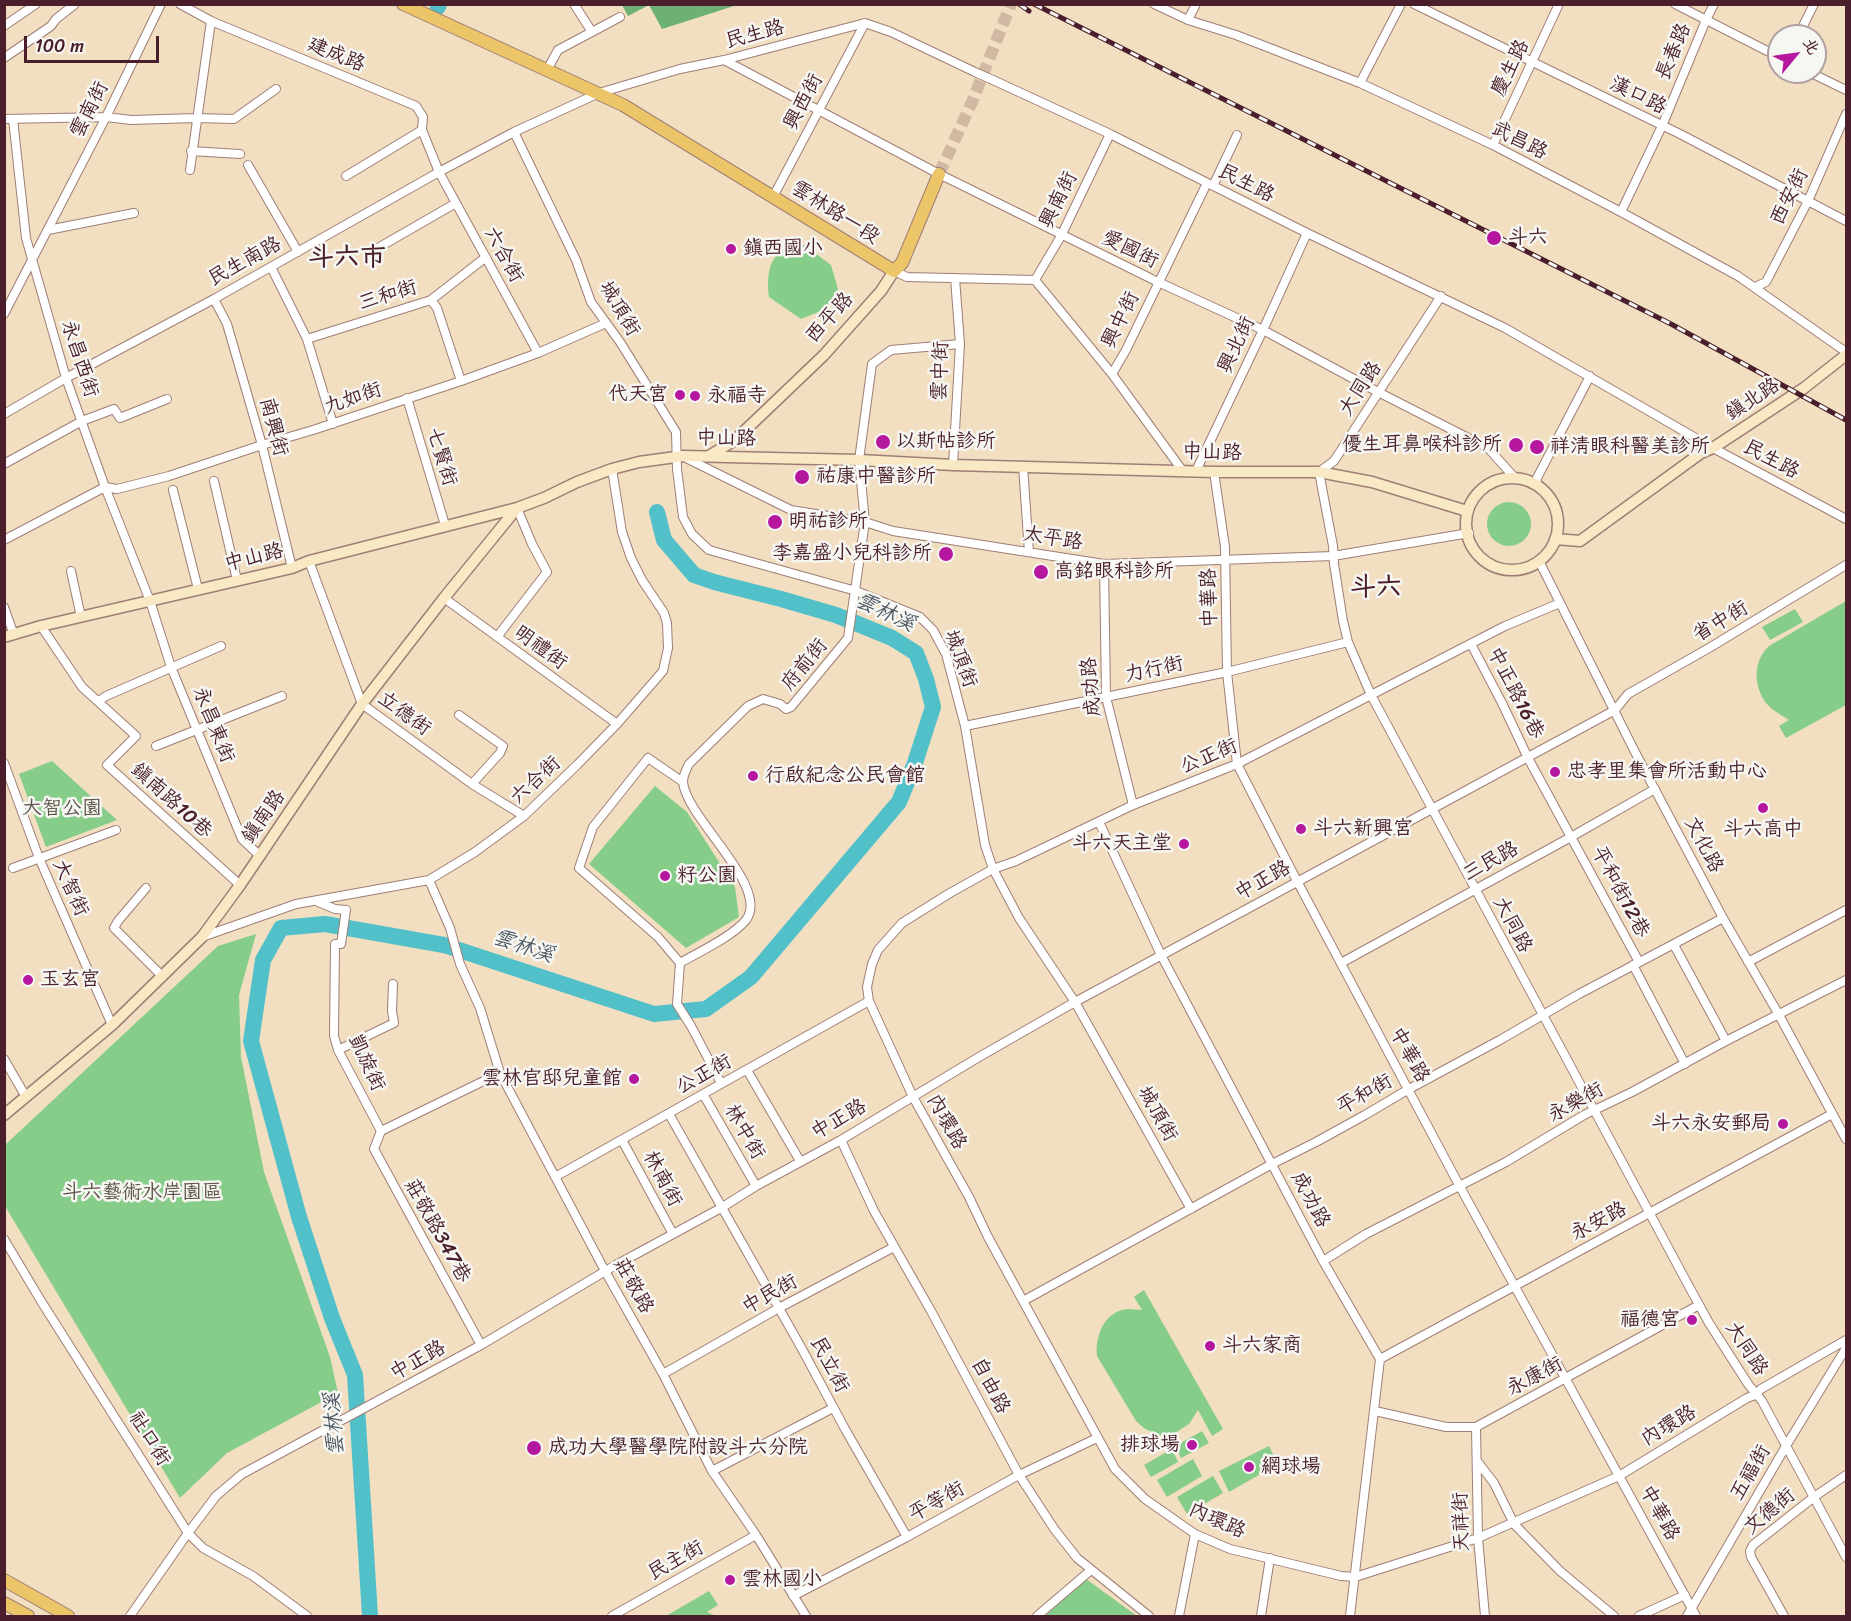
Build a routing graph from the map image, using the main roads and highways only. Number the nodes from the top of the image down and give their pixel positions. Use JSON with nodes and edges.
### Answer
{"nodes":[{"id":1,"x":403,"y":4,"type":"edge"},
{"id":2,"x":939,"y":174,"type":"tunnel mouth"},
{"id":3,"x":894,"y":271,"type":"joint"},
{"id":4,"x":4,"y":1580,"type":"edge"},
{"id":5,"x":4,"y":1603,"type":"edge"},
{"id":6,"x":28,"y":1617,"type":"edge"},
{"id":7,"x":68,"y":1617,"type":"edge"}],
"edges":[{"from":1,"to":3,"type":"main road","name":"雲林路一段"},
{"from":2,"to":3,"type":"main road","name":"西平路"},
{"from":4,"to":7,"type":"main road"},
{"from":5,"to":6,"type":"main road"}]}
